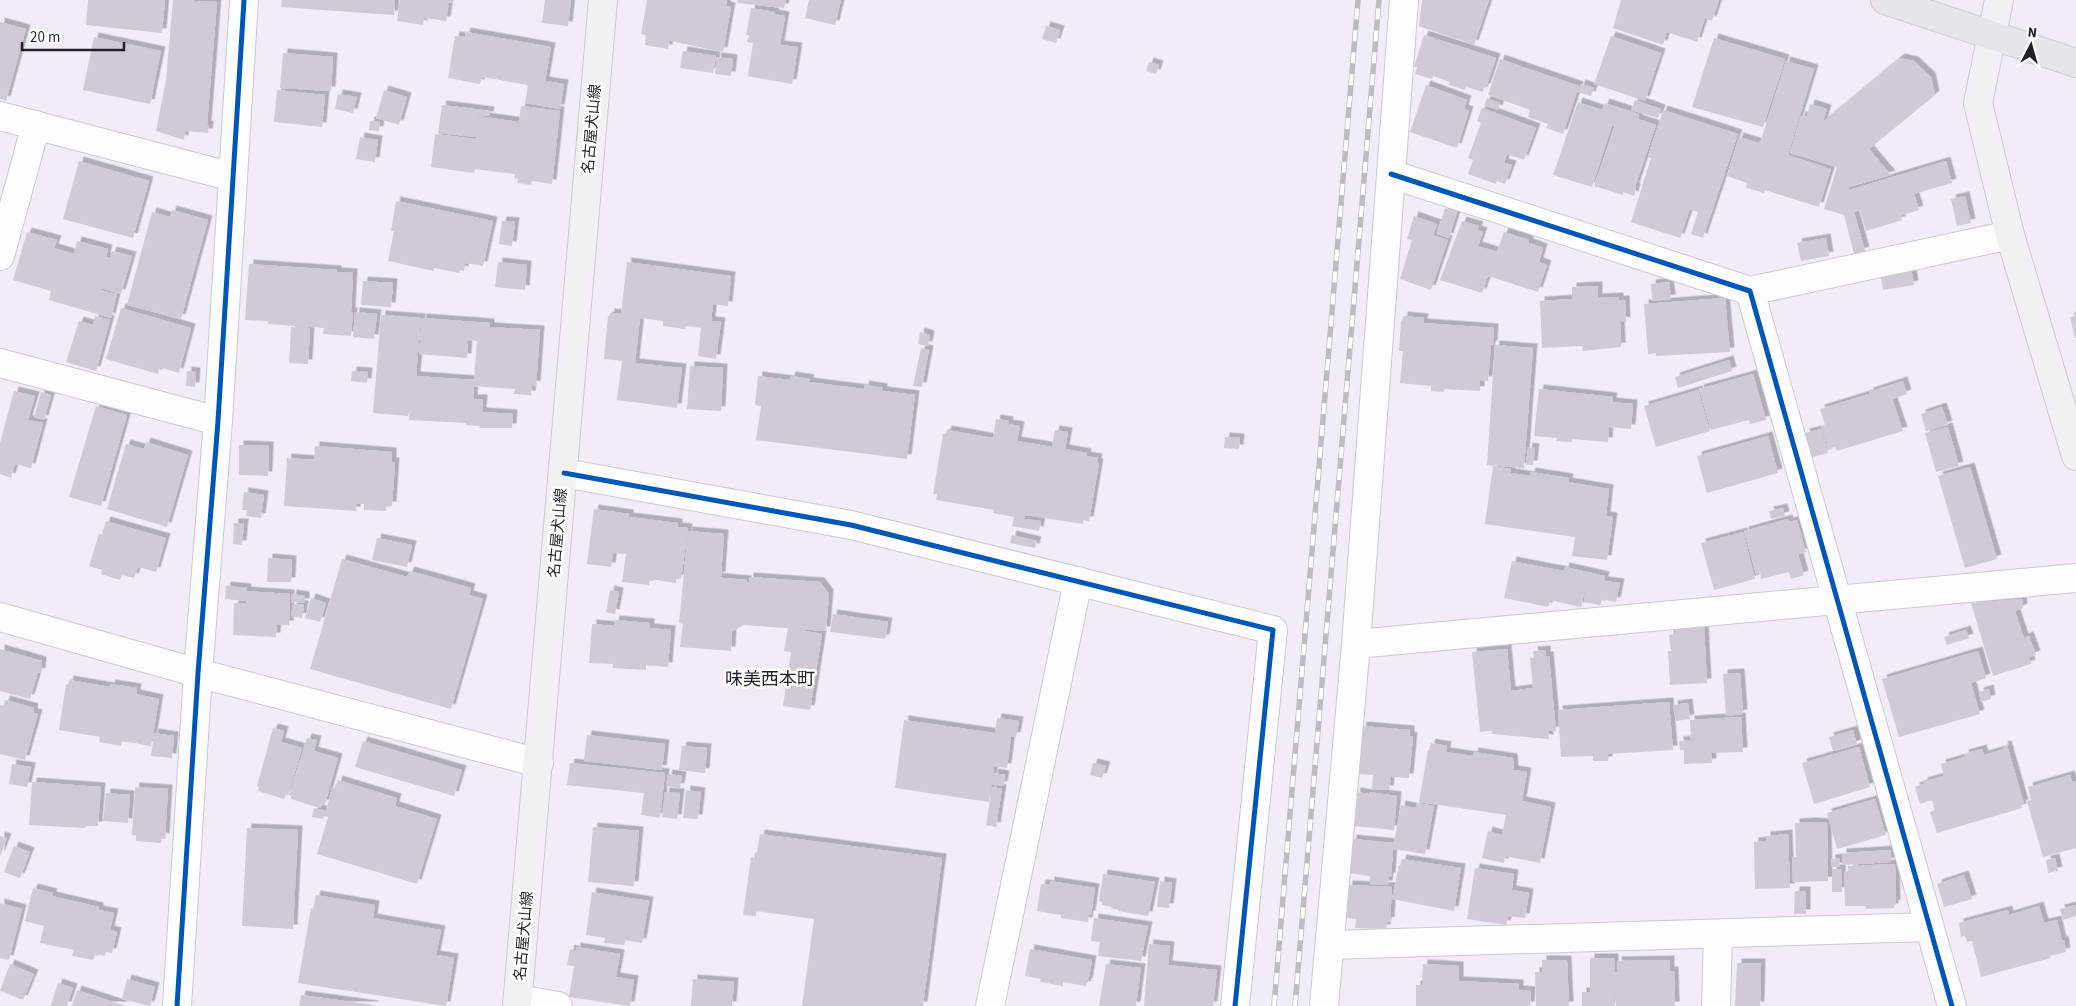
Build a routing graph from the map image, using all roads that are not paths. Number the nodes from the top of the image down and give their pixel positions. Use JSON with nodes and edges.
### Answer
{"nodes":[{"id":1,"x":244,"y":0,"type":"edge"},
{"id":2,"x":603,"y":0,"type":"edge"},
{"id":3,"x":1404,"y":0,"type":"edge"},
{"id":4,"x":1885,"y":0,"type":"edge"},
{"id":5,"x":1999,"y":0,"type":"edge"},
{"id":6,"x":1991,"y":35,"type":"junction"},
{"id":7,"x":2076,"y":63,"type":"edge"},
{"id":8,"x":0,"y":116,"type":"edge"},
{"id":9,"x":36,"y":125,"type":"junction"},
{"id":10,"x":1391,"y":174,"type":"junction"},
{"id":11,"x":233,"y":177,"type":"junction"},
{"id":12,"x":2010,"y":235,"type":"junction"},
{"id":13,"x":0,"y":256,"type":"edge"},
{"id":14,"x":1750,"y":291,"type":"junction"},
{"id":15,"x":0,"y":363,"type":"edge"},
{"id":16,"x":218,"y":421,"type":"junction"},
{"id":17,"x":2076,"y":456,"type":"edge"},
{"id":18,"x":564,"y":473,"type":"junction"},
{"id":19,"x":2076,"y":578,"type":"edge"},
{"id":20,"x":1078,"y":581,"type":"junction"},
{"id":21,"x":1837,"y":600,"type":"junction"},
{"id":22,"x":0,"y":617,"type":"edge"},
{"id":23,"x":1356,"y":644,"type":"junction"},
{"id":24,"x":198,"y":673,"type":"junction"},
{"id":25,"x":539,"y":763,"type":"junction"},
{"id":26,"x":1930,"y":927,"type":"junction"},
{"id":27,"x":1718,"y":934,"type":"junction"},
{"id":28,"x":1330,"y":946,"type":"junction"},
{"id":29,"x":518,"y":1003,"type":"edge"},
{"id":30,"x":177,"y":1006,"type":"edge"},
{"id":31,"x":558,"y":1006,"type":"edge"},
{"id":32,"x":990,"y":1006,"type":"edge"},
{"id":33,"x":1235,"y":1006,"type":"edge"},
{"id":34,"x":1324,"y":1006,"type":"edge"},
{"id":35,"x":1716,"y":1006,"type":"edge"},
{"id":36,"x":1952,"y":1006,"type":"edge"}],
"edges":[{"from":1,"to":11,"type":"street"},
{"from":2,"to":18,"type":"main road","name":"名古屋犬山線"},
{"from":3,"to":10,"type":"street"},
{"from":4,"to":6,"type":"main road"},
{"from":5,"to":6,"type":"main road"},
{"from":6,"to":7,"type":"main road"},
{"from":6,"to":12,"type":"main road"},
{"from":8,"to":9,"type":"street"},
{"from":9,"to":11,"type":"street"},
{"from":9,"to":13,"type":"street"},
{"from":10,"to":14,"type":"street"},
{"from":10,"to":23,"type":"street"},
{"from":11,"to":16,"type":"street"},
{"from":12,"to":14,"type":"street"},
{"from":12,"to":17,"type":"main road"},
{"from":14,"to":21,"type":"street"},
{"from":15,"to":16,"type":"street"},
{"from":16,"to":24,"type":"street"},
{"from":18,"to":20,"type":"street"},
{"from":18,"to":25,"type":"main road","name":"名古屋犬山線"},
{"from":19,"to":21,"type":"street"},
{"from":20,"to":32,"type":"street"},
{"from":20,"to":33,"type":"street"},
{"from":21,"to":23,"type":"street"},
{"from":21,"to":26,"type":"street"},
{"from":22,"to":24,"type":"street"},
{"from":23,"to":28,"type":"street"},
{"from":24,"to":25,"type":"street"},
{"from":24,"to":30,"type":"street"},
{"from":25,"to":29,"type":"main road","name":"名古屋犬山線"},
{"from":26,"to":27,"type":"street"},
{"from":26,"to":36,"type":"street"},
{"from":27,"to":28,"type":"street"},
{"from":27,"to":35,"type":"street"},
{"from":28,"to":34,"type":"street"},
{"from":29,"to":31,"type":"street"}]}
